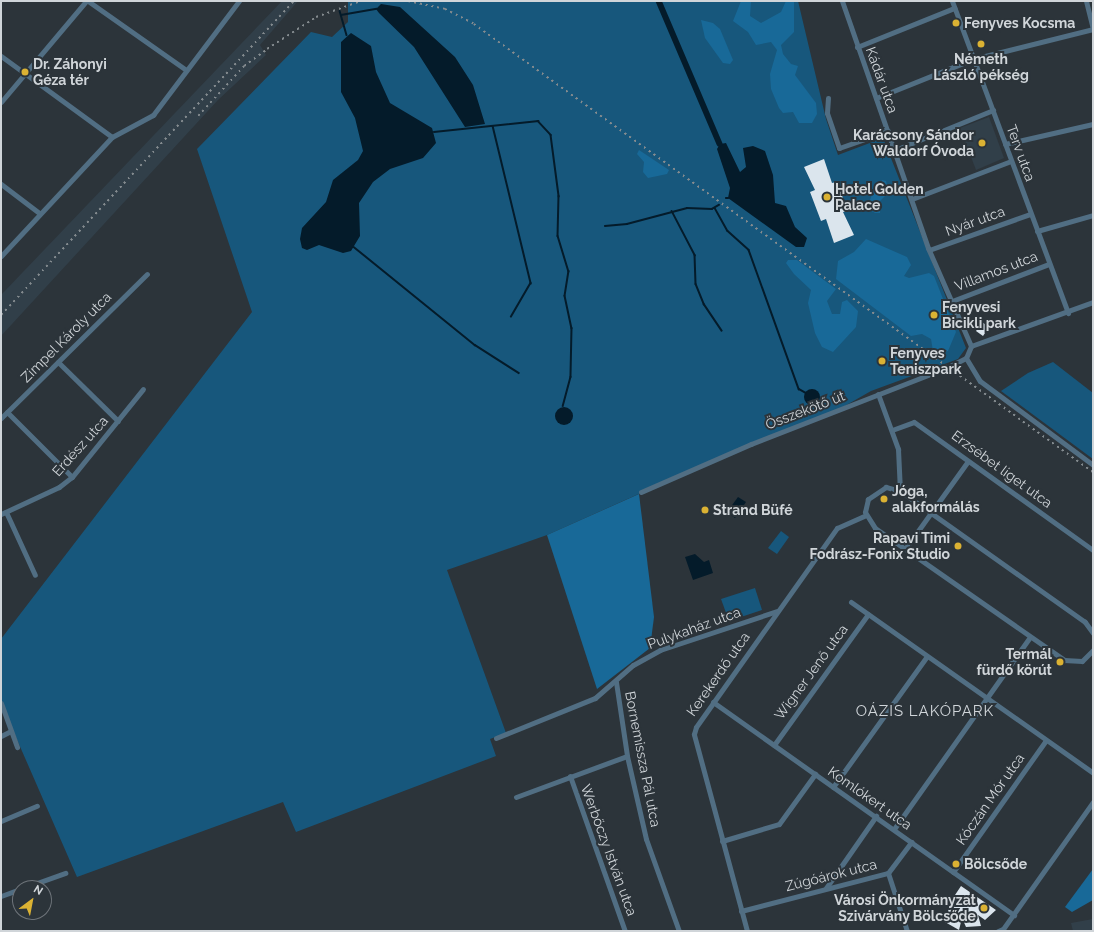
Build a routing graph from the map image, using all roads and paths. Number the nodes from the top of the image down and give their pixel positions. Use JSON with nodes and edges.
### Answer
{"nodes":[{"id":1,"x":87,"y":1,"type":"edge"},
{"id":2,"x":239,"y":1,"type":"edge"},
{"id":3,"x":842,"y":1,"type":"edge"},
{"id":4,"x":952,"y":1,"type":"edge"},
{"id":5,"x":1086,"y":1,"type":"edge"},
{"id":6,"x":954,"y":8,"type":"junction"},
{"id":7,"x":1093,"y":29,"type":"edge"},
{"id":8,"x":857,"y":47,"type":"junction"},
{"id":9,"x":1,"y":56,"type":"edge"},
{"id":10,"x":973,"y":59,"type":"junction"},
{"id":11,"x":186,"y":70,"type":"junction"},
{"id":12,"x":25,"y":74,"type":"junction"},
{"id":13,"x":828,"y":98,"type":"dead end"},
{"id":14,"x":876,"y":98,"type":"junction"},
{"id":15,"x":1,"y":102,"type":"edge"},
{"id":16,"x":992,"y":110,"type":"junction"},
{"id":17,"x":1093,"y":124,"type":"edge"},
{"id":18,"x":888,"y":131,"type":"junction"},
{"id":19,"x":112,"y":137,"type":"junction"},
{"id":20,"x":1005,"y":144,"type":"junction"},
{"id":21,"x":895,"y":150,"type":"junction"},
{"id":22,"x":1011,"y":161,"type":"junction"},
{"id":23,"x":1,"y":184,"type":"edge"},
{"id":24,"x":912,"y":199,"type":"junction"},
{"id":25,"x":39,"y":213,"type":"junction"},
{"id":26,"x":1030,"y":214,"type":"junction"},
{"id":27,"x":1093,"y":215,"type":"edge"},
{"id":28,"x":1036,"y":231,"type":"junction"},
{"id":29,"x":929,"y":250,"type":"junction"},
{"id":30,"x":1,"y":256,"type":"edge"},
{"id":31,"x":1049,"y":264,"type":"junction"},
{"id":32,"x":147,"y":274,"type":"dead end"},
{"id":33,"x":952,"y":301,"type":"junction"},
{"id":34,"x":1093,"y":302,"type":"edge"},
{"id":35,"x":1068,"y":313,"type":"junction"},
{"id":36,"x":971,"y":346,"type":"junction"},
{"id":37,"x":966,"y":358,"type":"junction"},
{"id":38,"x":58,"y":362,"type":"junction"},
{"id":39,"x":143,"y":389,"type":"dead end"},
{"id":40,"x":878,"y":394,"type":"junction"},
{"id":41,"x":7,"y":412,"type":"junction"},
{"id":42,"x":1,"y":418,"type":"edge"},
{"id":43,"x":118,"y":421,"type":"junction"},
{"id":44,"x":892,"y":430,"type":"junction"},
{"id":45,"x":968,"y":461,"type":"junction"},
{"id":46,"x":1093,"y":465,"type":"edge"},
{"id":47,"x":72,"y":477,"type":"junction"},
{"id":48,"x":900,"y":490,"type":"junction"},
{"id":49,"x":641,"y":492,"type":"dead end"},
{"id":50,"x":3,"y":513,"type":"edge"},
{"id":51,"x":931,"y":513,"type":"junction"},
{"id":52,"x":866,"y":515,"type":"junction"},
{"id":53,"x":905,"y":549,"type":"junction"},
{"id":54,"x":1093,"y":550,"type":"edge"},
{"id":55,"x":35,"y":575,"type":"dead end"},
{"id":56,"x":851,"y":602,"type":"dead end"},
{"id":57,"x":777,"y":611,"type":"junction"},
{"id":58,"x":868,"y":614,"type":"junction"},
{"id":59,"x":1093,"y":620,"type":"edge"},
{"id":60,"x":1089,"y":626,"type":"junction"},
{"id":61,"x":1093,"y":633,"type":"edge"},
{"id":62,"x":1030,"y":637,"type":"junction"},
{"id":63,"x":1092,"y":652,"type":"edge"},
{"id":64,"x":927,"y":656,"type":"junction"},
{"id":65,"x":616,"y":682,"type":"junction"},
{"id":66,"x":986,"y":698,"type":"junction"},
{"id":67,"x":713,"y":702,"type":"junction"},
{"id":68,"x":1,"y":703,"type":"edge"},
{"id":69,"x":11,"y":731,"type":"junction"},
{"id":70,"x":1,"y":736,"type":"edge"},
{"id":71,"x":496,"y":738,"type":"dead end"},
{"id":72,"x":1046,"y":740,"type":"junction"},
{"id":73,"x":774,"y":745,"type":"junction"},
{"id":74,"x":17,"y":747,"type":"dead end"},
{"id":75,"x":627,"y":756,"type":"junction"},
{"id":76,"x":1093,"y":773,"type":"edge"},
{"id":77,"x":815,"y":774,"type":"junction"},
{"id":78,"x":570,"y":776,"type":"junction"},
{"id":79,"x":834,"y":787,"type":"junction"},
{"id":80,"x":516,"y":797,"type":"dead end"},
{"id":81,"x":1093,"y":802,"type":"edge"},
{"id":82,"x":37,"y":806,"type":"dead end"},
{"id":83,"x":876,"y":816,"type":"junction"},
{"id":84,"x":1,"y":820,"type":"edge"},
{"id":85,"x":894,"y":829,"type":"junction"},
{"id":86,"x":722,"y":841,"type":"junction"},
{"id":87,"x":911,"y":842,"type":"junction"},
{"id":88,"x":953,"y":872,"type":"junction"},
{"id":89,"x":65,"y":873,"type":"dead end"},
{"id":90,"x":888,"y":873,"type":"junction"},
{"id":91,"x":45,"y":880,"type":"edge"},
{"id":92,"x":826,"y":888,"type":"junction"},
{"id":93,"x":12,"y":892,"type":"edge"},
{"id":94,"x":1,"y":896,"type":"edge"},
{"id":95,"x":741,"y":911,"type":"junction"},
{"id":96,"x":1014,"y":915,"type":"junction"},
{"id":97,"x":626,"y":931,"type":"edge"},
{"id":98,"x":679,"y":931,"type":"edge"},
{"id":99,"x":747,"y":931,"type":"edge"},
{"id":100,"x":907,"y":931,"type":"edge"},
{"id":101,"x":998,"y":931,"type":"edge"}],
"edges":[{"from":1,"to":11,"type":"street"},
{"from":1,"to":12,"type":"street"},
{"from":2,"to":11,"type":"street"},
{"from":3,"to":8,"type":"street","name":"Kádár utca"},
{"from":4,"to":6,"type":"street","name":"Terv utca"},
{"from":5,"to":7,"type":"street"},
{"from":6,"to":8,"type":"street"},
{"from":6,"to":10,"type":"street","name":"Terv utca"},
{"from":7,"to":10,"type":"street"},
{"from":8,"to":14,"type":"street","name":"Kádár utca"},
{"from":9,"to":12,"type":"street"},
{"from":10,"to":14,"type":"street"},
{"from":10,"to":16,"type":"street","name":"Terv utca"},
{"from":11,"to":19,"type":"street"},
{"from":12,"to":15,"type":"street"},
{"from":12,"to":19,"type":"street"},
{"from":13,"to":18,"type":"street"},
{"from":14,"to":18,"type":"street","name":"Kádár utca"},
{"from":16,"to":20,"type":"street","name":"Terv utca"},
{"from":16,"to":21,"type":"street"},
{"from":17,"to":20,"type":"street"},
{"from":18,"to":21,"type":"street","name":"Kádár utca"},
{"from":19,"to":25,"type":"street"},
{"from":20,"to":22,"type":"street","name":"Terv utca"},
{"from":21,"to":24,"type":"street","name":"Kádár utca"},
{"from":22,"to":24,"type":"street"},
{"from":22,"to":26,"type":"street","name":"Terv utca"},
{"from":23,"to":25,"type":"street"},
{"from":24,"to":29,"type":"street","name":"Kádár utca"},
{"from":25,"to":30,"type":"street"},
{"from":26,"to":28,"type":"street","name":"Terv utca"},
{"from":26,"to":29,"type":"street","name":"Nyár utca"},
{"from":27,"to":28,"type":"street"},
{"from":28,"to":31,"type":"street","name":"Terv utca"},
{"from":29,"to":33,"type":"street","name":"Kádár utca"},
{"from":31,"to":33,"type":"street","name":"Villamos utca"},
{"from":31,"to":35,"type":"street","name":"Terv utca"},
{"from":32,"to":38,"type":"street","name":"Zimpel Károly utca"},
{"from":33,"to":36,"type":"street","name":"Kádár utca"},
{"from":34,"to":35,"type":"street"},
{"from":35,"to":36,"type":"street"},
{"from":36,"to":37,"type":"street"},
{"from":37,"to":40,"type":"street","name":"Összekötő út"},
{"from":37,"to":46,"type":"street"},
{"from":38,"to":41,"type":"street","name":"Zimpel Károly utca"},
{"from":38,"to":43,"type":"street"},
{"from":39,"to":43,"type":"street","name":"Erdész utca"},
{"from":40,"to":44,"type":"street"},
{"from":40,"to":49,"type":"street","name":"Összekötő út"},
{"from":41,"to":42,"type":"street","name":"Zimpel Károly utca"},
{"from":41,"to":47,"type":"street"},
{"from":43,"to":47,"type":"street","name":"Erdész utca"},
{"from":44,"to":45,"type":"street","name":"Erzsébet liget utca"},
{"from":44,"to":48,"type":"street"},
{"from":45,"to":51,"type":"street"},
{"from":45,"to":54,"type":"street","name":"Erzsébet liget utca"},
{"from":47,"to":50,"type":"street","name":"Erdész utca"},
{"from":48,"to":51,"type":"street"},
{"from":48,"to":52,"type":"street"},
{"from":50,"to":55,"type":"street"},
{"from":51,"to":53,"type":"street"},
{"from":51,"to":60,"type":"street"},
{"from":52,"to":53,"type":"street"},
{"from":52,"to":57,"type":"street","name":"Kerekerdő utca"},
{"from":53,"to":62,"type":"street"},
{"from":56,"to":58,"type":"street"},
{"from":57,"to":65,"type":"street","name":"Pulykaház utca"},
{"from":57,"to":67,"type":"street","name":"Kerekerdő utca"},
{"from":58,"to":64,"type":"street"},
{"from":58,"to":73,"type":"street","name":"Wigner Jenő utca"},
{"from":59,"to":60,"type":"street"},
{"from":60,"to":61,"type":"street"},
{"from":62,"to":63,"type":"street"},
{"from":62,"to":66,"type":"street"},
{"from":64,"to":66,"type":"street"},
{"from":64,"to":79,"type":"street"},
{"from":65,"to":71,"type":"street","name":"Pulykaház utca"},
{"from":65,"to":75,"type":"street","name":"Bornemissza Pál utca"},
{"from":66,"to":72,"type":"street"},
{"from":66,"to":85,"type":"street"},
{"from":67,"to":73,"type":"street","name":"Komlókert utca"},
{"from":67,"to":86,"type":"street","name":"Kerekerdő utca"},
{"from":68,"to":69,"type":"street"},
{"from":69,"to":70,"type":"street"},
{"from":69,"to":74,"type":"street"},
{"from":72,"to":76,"type":"street"},
{"from":72,"to":88,"type":"street","name":"Kóczán Mór utca"},
{"from":73,"to":77,"type":"street","name":"Komlókert utca"},
{"from":75,"to":78,"type":"street"},
{"from":75,"to":98,"type":"street","name":"Bornemissza Pál utca"},
{"from":77,"to":79,"type":"street","name":"Komlókert utca"},
{"from":77,"to":86,"type":"street"},
{"from":78,"to":80,"type":"street"},
{"from":78,"to":97,"type":"street","name":"Werbőczy István utca"},
{"from":79,"to":83,"type":"street","name":"Komlókert utca"},
{"from":81,"to":96,"type":"street"},
{"from":82,"to":84,"type":"street"},
{"from":83,"to":85,"type":"street","name":"Komlókert utca"},
{"from":83,"to":92,"type":"street"},
{"from":85,"to":87,"type":"street","name":"Komlókert utca"},
{"from":86,"to":95,"type":"street","name":"Kerekerdő utca"},
{"from":87,"to":88,"type":"street","name":"Komlókert utca"},
{"from":87,"to":90,"type":"street","name":"Zúgóárok utca"},
{"from":88,"to":96,"type":"street","name":"Komlókert utca"},
{"from":89,"to":91,"type":"street"},
{"from":90,"to":92,"type":"street","name":"Zúgóárok utca"},
{"from":90,"to":100,"type":"street"},
{"from":92,"to":95,"type":"street","name":"Zúgóárok utca"},
{"from":93,"to":94,"type":"street"},
{"from":95,"to":99,"type":"street","name":"Kerekerdő utca"},
{"from":96,"to":101,"type":"street"}]}
